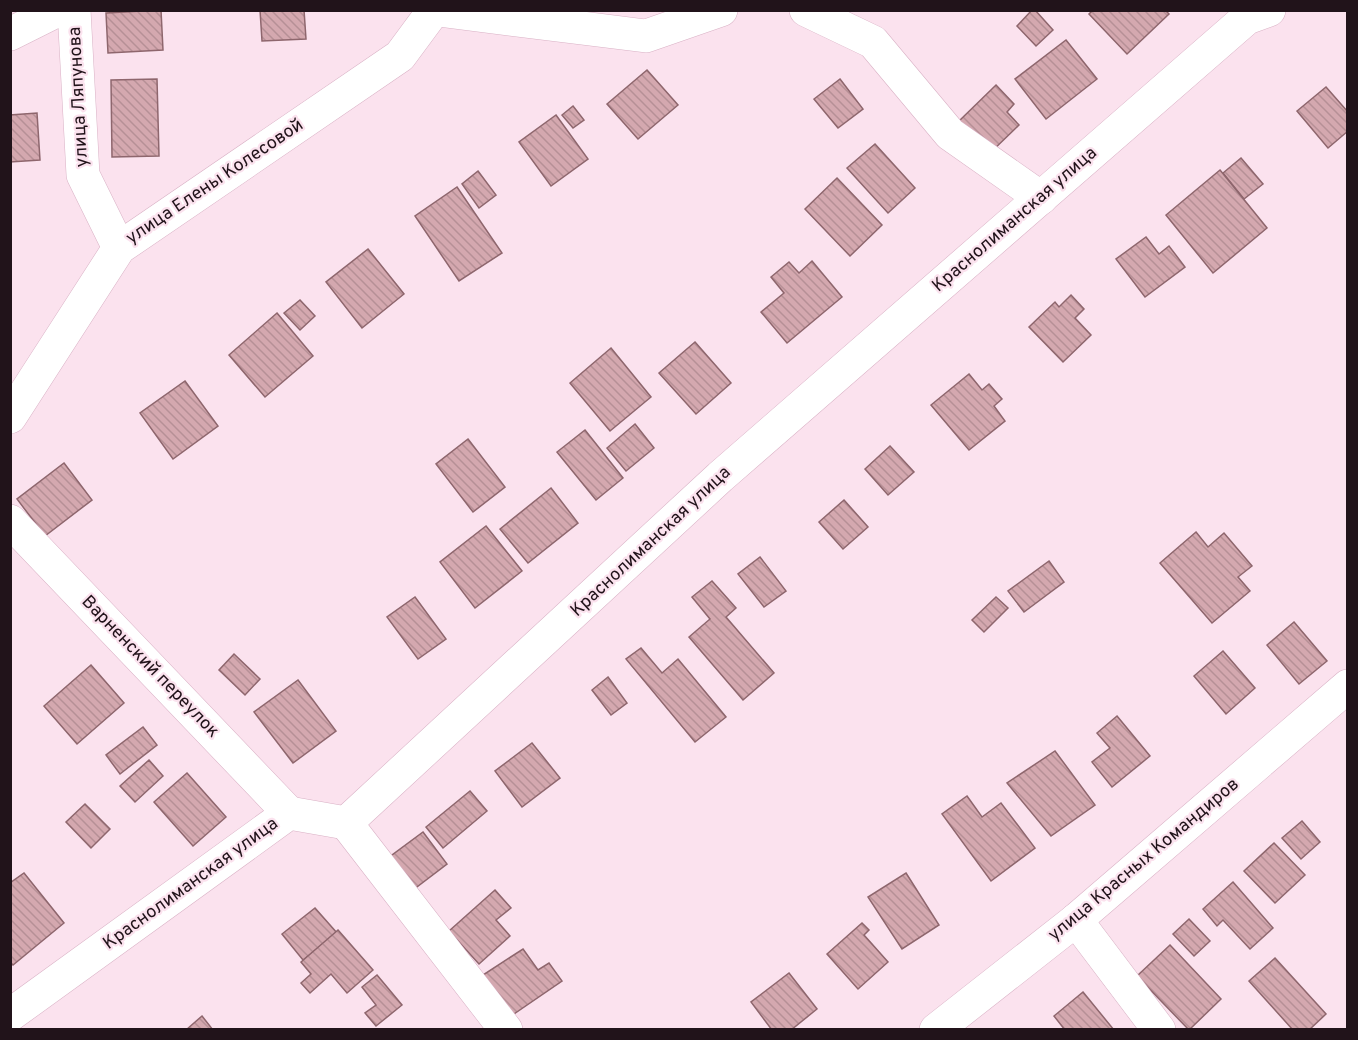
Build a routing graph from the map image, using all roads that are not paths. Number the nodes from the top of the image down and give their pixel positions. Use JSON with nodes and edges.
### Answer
{"nodes":[{"id":1,"x":58,"y":10,"type":"edge"},
{"id":2,"x":74,"y":10,"type":"edge"},
{"id":3,"x":436,"y":10,"type":"edge"},
{"id":4,"x":721,"y":10,"type":"edge"},
{"id":5,"x":806,"y":10,"type":"edge"},
{"id":6,"x":1269,"y":10,"type":"edge"},
{"id":7,"x":15,"y":30,"type":"edge"},
{"id":8,"x":1041,"y":198,"type":"junction"},
{"id":9,"x":119,"y":248,"type":"junction"},
{"id":10,"x":10,"y":417,"type":"edge"},
{"id":11,"x":10,"y":521,"type":"edge"},
{"id":12,"x":1347,"y":686,"type":"edge"},
{"id":13,"x":289,"y":813,"type":"junction"},
{"id":14,"x":346,"y":823,"type":"junction"},
{"id":15,"x":1076,"y":920,"type":"junction"},
{"id":16,"x":10,"y":1015,"type":"edge"},
{"id":17,"x":506,"y":1029,"type":"edge"},
{"id":18,"x":936,"y":1029,"type":"edge"},
{"id":19,"x":1160,"y":1029,"type":"edge"}],
"edges":[{"from":1,"to":7,"type":"street"},
{"from":2,"to":9,"type":"street","name":"улица Ляпунова"},
{"from":3,"to":4,"type":"street","name":"улица Елены Колесовой"},
{"from":3,"to":9,"type":"street","name":"улица Елены Колесовой"},
{"from":5,"to":8,"type":"street"},
{"from":6,"to":8,"type":"street","name":"Краснолиманская улица"},
{"from":8,"to":14,"type":"street","name":"Краснолиманская улица"},
{"from":9,"to":10,"type":"street","name":"улица Елены Колесовой"},
{"from":11,"to":13,"type":"street","name":"Варненский переулок"},
{"from":12,"to":15,"type":"street","name":"улица Красных Командиров"},
{"from":13,"to":14,"type":"street","name":"Краснолиманская улица"},
{"from":13,"to":16,"type":"street","name":"Краснолиманская улица"},
{"from":14,"to":17,"type":"street"},
{"from":15,"to":18,"type":"street","name":"улица Красных Командиров"},
{"from":15,"to":19,"type":"street"}]}
